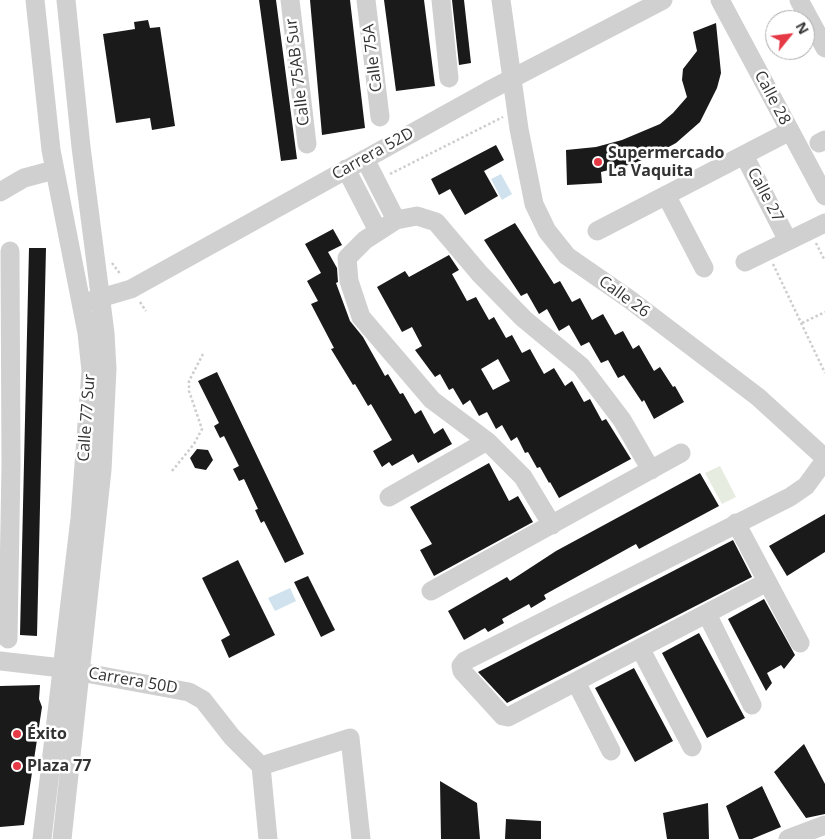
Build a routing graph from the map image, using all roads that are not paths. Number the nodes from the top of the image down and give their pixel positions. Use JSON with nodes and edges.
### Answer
{"nodes":[{"id":1,"x":35,"y":0,"type":"edge"},
{"id":2,"x":66,"y":0,"type":"edge"},
{"id":3,"x":290,"y":0,"type":"edge"},
{"id":4,"x":366,"y":0,"type":"edge"},
{"id":5,"x":441,"y":0,"type":"edge"},
{"id":6,"x":501,"y":0,"type":"edge"},
{"id":7,"x":664,"y":0,"type":"edge"},
{"id":8,"x":720,"y":0,"type":"edge"},
{"id":9,"x":799,"y":0,"type":"edge"},
{"id":10,"x":825,"y":48,"type":"edge"},
{"id":11,"x":507,"y":57,"type":"junction"},
{"id":12,"x":530,"y":70,"type":"junction"},
{"id":13,"x":449,"y":78,"type":"dead end"},
{"id":14,"x":511,"y":80,"type":"junction"},
{"id":15,"x":488,"y":91,"type":"junction"},
{"id":16,"x":515,"y":109,"type":"junction"},
{"id":17,"x":380,"y":117,"type":"dead end"},
{"id":18,"x":790,"y":131,"type":"junction"},
{"id":19,"x":307,"y":144,"type":"dead end"},
{"id":20,"x":744,"y":155,"type":"junction"},
{"id":21,"x":365,"y":159,"type":"junction"},
{"id":22,"x":346,"y":169,"type":"junction"},
{"id":23,"x":54,"y":170,"type":"junction"},
{"id":24,"x":0,"y":192,"type":"edge"},
{"id":25,"x":666,"y":195,"type":"junction"},
{"id":26,"x":825,"y":196,"type":"edge"},
{"id":27,"x":396,"y":220,"type":"junction"},
{"id":28,"x":817,"y":227,"type":"edge"},
{"id":29,"x":378,"y":231,"type":"junction"},
{"id":30,"x":597,"y":231,"type":"dead end"},
{"id":31,"x":785,"y":234,"type":"dead end"},
{"id":32,"x":10,"y":251,"type":"dead end"},
{"id":33,"x":745,"y":262,"type":"dead end"},
{"id":34,"x":704,"y":268,"type":"dead end"},
{"id":35,"x":101,"y":299,"type":"junction"},
{"id":36,"x":81,"y":303,"type":"junction"},
{"id":37,"x":487,"y":441,"type":"junction"},
{"id":38,"x":681,"y":453,"type":"dead end"},
{"id":39,"x":825,"y":459,"type":"edge"},
{"id":40,"x":6,"y":464,"type":"edge"},
{"id":41,"x":651,"y":470,"type":"junction"},
{"id":42,"x":389,"y":497,"type":"dead end"},
{"id":43,"x":736,"y":523,"type":"junction"},
{"id":44,"x":552,"y":525,"type":"junction"},
{"id":45,"x":767,"y":582,"type":"junction"},
{"id":46,"x":431,"y":591,"type":"dead end"},
{"id":47,"x":707,"y":614,"type":"junction"},
{"id":48,"x":8,"y":639,"type":"dead end"},
{"id":49,"x":800,"y":643,"type":"dead end"},
{"id":50,"x":640,"y":648,"type":"junction"},
{"id":51,"x":0,"y":661,"type":"edge"},
{"id":52,"x":72,"y":671,"type":"junction"},
{"id":53,"x":576,"y":682,"type":"junction"},
{"id":54,"x":752,"y":705,"type":"dead end"},
{"id":55,"x":692,"y":747,"type":"dead end"},
{"id":56,"x":611,"y":751,"type":"dead end"},
{"id":57,"x":261,"y":766,"type":"junction"},
{"id":58,"x":825,"y":825,"type":"edge"},
{"id":59,"x":42,"y":839,"type":"edge"},
{"id":60,"x":62,"y":839,"type":"edge"},
{"id":61,"x":268,"y":839,"type":"edge"},
{"id":62,"x":361,"y":839,"type":"edge"},
{"id":63,"x":788,"y":839,"type":"edge"}],
"edges":[{"from":1,"to":23,"type":"street","name":"Calle 77 Sur"},
{"from":2,"to":35,"type":"street","name":"Calle 77 Sur"},
{"from":3,"to":19,"type":"street","name":"Calle 75AB Sur"},
{"from":4,"to":17,"type":"street","name":"Calle 75A"},
{"from":5,"to":13,"type":"street"},
{"from":6,"to":11,"type":"street","name":"Calle 26"},
{"from":7,"to":12,"type":"street","name":"Carrera 52D"},
{"from":8,"to":18,"type":"street","name":"Calle 28"},
{"from":9,"to":10,"type":"street"},
{"from":11,"to":12,"type":"street"},
{"from":11,"to":14,"type":"street","name":"Calle 26"},
{"from":12,"to":14,"type":"street","name":"Carrera 52D"},
{"from":14,"to":15,"type":"street","name":"Carrera 52D"},
{"from":14,"to":16,"type":"street","name":"Calle 26"},
{"from":15,"to":16,"type":"street"},
{"from":15,"to":21,"type":"street","name":"Carrera 52D"},
{"from":16,"to":39,"type":"street","name":"Calle 26"},
{"from":18,"to":20,"type":"street"},
{"from":18,"to":26,"type":"street","name":"Calle 28"},
{"from":20,"to":25,"type":"street"},
{"from":20,"to":31,"type":"street","name":"Calle 27"},
{"from":21,"to":22,"type":"street","name":"Carrera 52D"},
{"from":21,"to":27,"type":"street"},
{"from":22,"to":29,"type":"street"},
{"from":22,"to":35,"type":"street","name":"Carrera 52D"},
{"from":23,"to":24,"type":"street"},
{"from":23,"to":36,"type":"street","name":"Calle 77 Sur"},
{"from":25,"to":30,"type":"street"},
{"from":25,"to":34,"type":"street"},
{"from":27,"to":29,"type":"street"},
{"from":27,"to":41,"type":"street"},
{"from":28,"to":33,"type":"street"},
{"from":29,"to":37,"type":"street"},
{"from":32,"to":40,"type":"street"},
{"from":35,"to":36,"type":"street","name":"Carrera 52D"},
{"from":35,"to":52,"type":"street","name":"Calle 77 Sur"},
{"from":36,"to":52,"type":"street","name":"Calle 77 Sur"},
{"from":37,"to":42,"type":"street"},
{"from":37,"to":44,"type":"street"},
{"from":38,"to":41,"type":"street"},
{"from":39,"to":43,"type":"street"},
{"from":40,"to":48,"type":"street"},
{"from":41,"to":44,"type":"street"},
{"from":43,"to":45,"type":"street"},
{"from":43,"to":53,"type":"street"},
{"from":44,"to":46,"type":"street"},
{"from":45,"to":47,"type":"street"},
{"from":45,"to":49,"type":"street"},
{"from":47,"to":50,"type":"street"},
{"from":47,"to":54,"type":"street"},
{"from":50,"to":53,"type":"street"},
{"from":50,"to":55,"type":"street"},
{"from":51,"to":52,"type":"street","name":"Carrera 50D"},
{"from":52,"to":57,"type":"street","name":"Carrera 50D"},
{"from":52,"to":59,"type":"street","name":"Calle 77 Sur"},
{"from":52,"to":60,"type":"street","name":"Calle 77 Sur"},
{"from":53,"to":56,"type":"street"},
{"from":57,"to":61,"type":"street"},
{"from":57,"to":62,"type":"street"},
{"from":58,"to":63,"type":"street"}]}
